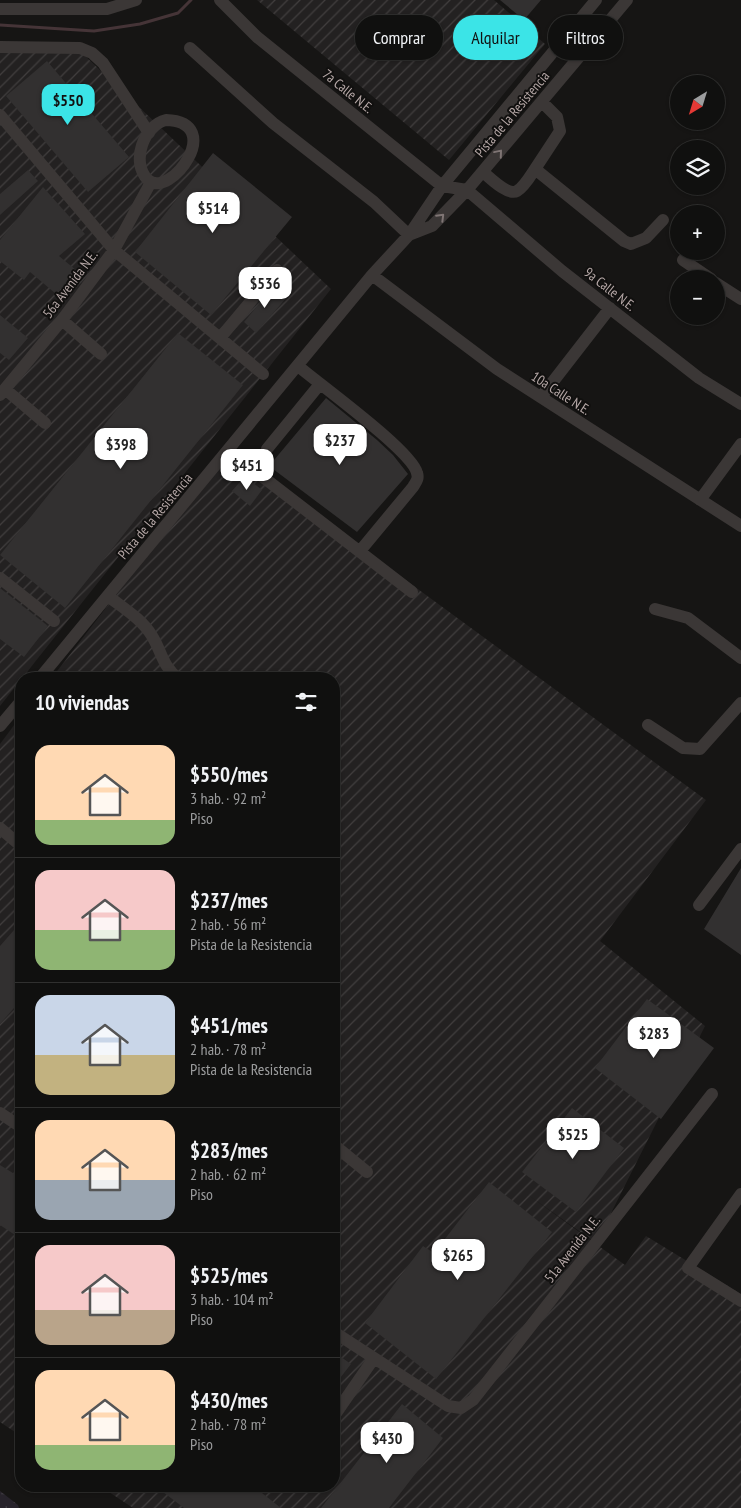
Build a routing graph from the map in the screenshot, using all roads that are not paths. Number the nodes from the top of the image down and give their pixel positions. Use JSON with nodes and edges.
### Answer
{"nodes":[{"id":1,"x":136,"y":0,"type":"edge"},
{"id":2,"x":220,"y":0,"type":"edge"},
{"id":3,"x":596,"y":0,"type":"edge"},
{"id":4,"x":628,"y":0,"type":"edge"},
{"id":5,"x":29,"y":4,"type":"edge"},
{"id":6,"x":85,"y":4,"type":"edge"},
{"id":7,"x":0,"y":9,"type":"edge"},
{"id":8,"x":0,"y":47,"type":"edge"},
{"id":9,"x":190,"y":48,"type":"dead end"},
{"id":10,"x":542,"y":102,"type":"junction"},
{"id":11,"x":0,"y":115,"type":"edge"},
{"id":12,"x":149,"y":133,"type":"junction"},
{"id":13,"x":535,"y":169,"type":"junction"},
{"id":14,"x":483,"y":172,"type":"junction"},
{"id":15,"x":151,"y":182,"type":"junction"},
{"id":16,"x":442,"y":186,"type":"junction"},
{"id":17,"x":467,"y":190,"type":"junction"},
{"id":18,"x":663,"y":220,"type":"dead end"},
{"id":19,"x":409,"y":235,"type":"junction"},
{"id":20,"x":114,"y":250,"type":"junction"},
{"id":21,"x":683,"y":260,"type":"dead end"},
{"id":22,"x":277,"y":270,"type":"dead end"},
{"id":23,"x":698,"y":270,"type":"edge"},
{"id":24,"x":372,"y":275,"type":"junction"},
{"id":25,"x":725,"y":288,"type":"edge"},
{"id":26,"x":741,"y":300,"type":"edge"},
{"id":27,"x":610,"y":308,"type":"junction"},
{"id":28,"x":62,"y":320,"type":"junction"},
{"id":29,"x":220,"y":338,"type":"junction"},
{"id":30,"x":101,"y":354,"type":"dead end"},
{"id":31,"x":298,"y":366,"type":"junction"},
{"id":32,"x":263,"y":374,"type":"dead end"},
{"id":33,"x":320,"y":384,"type":"junction"},
{"id":34,"x":2,"y":392,"type":"edge"},
{"id":35,"x":541,"y":398,"type":"junction"},
{"id":36,"x":741,"y":404,"type":"edge"},
{"id":37,"x":46,"y":423,"type":"dead end"},
{"id":38,"x":741,"y":444,"type":"edge"},
{"id":39,"x":228,"y":450,"type":"junction"},
{"id":40,"x":267,"y":450,"type":"dead end"},
{"id":41,"x":700,"y":500,"type":"junction"},
{"id":42,"x":741,"y":526,"type":"edge"},
{"id":43,"x":360,"y":551,"type":"junction"},
{"id":44,"x":0,"y":578,"type":"edge"},
{"id":45,"x":412,"y":592,"type":"dead end"},
{"id":46,"x":108,"y":596,"type":"junction"},
{"id":47,"x":655,"y":609,"type":"dead end"},
{"id":48,"x":54,"y":621,"type":"dead end"},
{"id":49,"x":741,"y":658,"type":"edge"},
{"id":50,"x":45,"y":672,"type":"edge"},
{"id":51,"x":172,"y":672,"type":"edge"},
{"id":52,"x":741,"y":703,"type":"edge"},
{"id":53,"x":15,"y":708,"type":"edge"},
{"id":54,"x":0,"y":726,"type":"edge"},
{"id":55,"x":648,"y":726,"type":"dead end"},
{"id":56,"x":0,"y":828,"type":"edge"},
{"id":57,"x":15,"y":841,"type":"edge"},
{"id":58,"x":741,"y":850,"type":"edge"},
{"id":59,"x":699,"y":905,"type":"dead end"},
{"id":60,"x":712,"y":1094,"type":"dead end"},
{"id":61,"x":0,"y":1113,"type":"edge"},
{"id":62,"x":15,"y":1123,"type":"edge"},
{"id":63,"x":340,"y":1150,"type":"edge"},
{"id":64,"x":367,"y":1172,"type":"dead end"},
{"id":65,"x":741,"y":1194,"type":"edge"},
{"id":66,"x":741,"y":1302,"type":"edge"},
{"id":67,"x":340,"y":1336,"type":"edge"},
{"id":68,"x":374,"y":1358,"type":"junction"},
{"id":69,"x":340,"y":1407,"type":"edge"}],
"edges":[{"from":1,"to":6,"type":"street"},
{"from":2,"to":16,"type":"street","name":"7a Calle N.E."},
{"from":3,"to":16,"type":"street","name":"Pista de la Resistencia"},
{"from":4,"to":10,"type":"street","name":"Pista de la Resistencia"},
{"from":5,"to":6,"type":"street"},
{"from":5,"to":7,"type":"street"},
{"from":8,"to":12,"type":"street"},
{"from":9,"to":19,"type":"street"},
{"from":10,"to":13,"type":"street"},
{"from":14,"to":10,"type":"street","name":"Pista de la Resistencia","one_way":true},
{"from":11,"to":20,"type":"street"},
{"from":12,"to":15,"type":"street"},
{"from":12,"to":15,"type":"street"},
{"from":13,"to":14,"type":"street"},
{"from":13,"to":18,"type":"street"},
{"from":14,"to":17,"type":"street","name":"Pista de la Resistencia"},
{"from":15,"to":20,"type":"street","name":"56a Avenida N.E."},
{"from":16,"to":17,"type":"street","name":"7a Calle N.E."},
{"from":16,"to":19,"type":"street","name":"Pista de la Resistencia"},
{"from":19,"to":17,"type":"street","name":"Pista de la Resistencia","one_way":true},
{"from":17,"to":27,"type":"street","name":"9a Calle N.E."},
{"from":19,"to":24,"type":"street","name":"Pista de la Resistencia"},
{"from":20,"to":28,"type":"street","name":"56a Avenida N.E."},
{"from":20,"to":29,"type":"street"},
{"from":21,"to":23,"type":"street"},
{"from":22,"to":29,"type":"street"},
{"from":24,"to":31,"type":"street","name":"Pista de la Resistencia"},
{"from":24,"to":35,"type":"street","name":"10a Calle N.E."},
{"from":25,"to":26,"type":"street"},
{"from":27,"to":35,"type":"street"},
{"from":27,"to":36,"type":"street","name":"9a Calle N.E."},
{"from":28,"to":30,"type":"street"},
{"from":28,"to":34,"type":"street","name":"56a Avenida N.E."},
{"from":29,"to":32,"type":"street"},
{"from":31,"to":33,"type":"street"},
{"from":31,"to":39,"type":"street","name":"Pista de la Resistencia"},
{"from":33,"to":40,"type":"street"},
{"from":33,"to":43,"type":"street"},
{"from":34,"to":37,"type":"street"},
{"from":35,"to":41,"type":"street","name":"10a Calle N.E."},
{"from":38,"to":41,"type":"street"},
{"from":39,"to":43,"type":"street"},
{"from":39,"to":46,"type":"street","name":"Pista de la Resistencia"},
{"from":41,"to":42,"type":"street","name":"10a Calle N.E."},
{"from":43,"to":45,"type":"street"},
{"from":44,"to":48,"type":"street"},
{"from":46,"to":50,"type":"street","name":"Pista de la Resistencia"},
{"from":46,"to":51,"type":"street"},
{"from":47,"to":49,"type":"street"},
{"from":52,"to":55,"type":"street"},
{"from":53,"to":54,"type":"street"},
{"from":56,"to":57,"type":"street"},
{"from":58,"to":59,"type":"street"},
{"from":60,"to":68,"type":"street","name":"51a Avenida N.E."},
{"from":61,"to":62,"type":"street"},
{"from":63,"to":64,"type":"street"},
{"from":65,"to":66,"type":"street"},
{"from":67,"to":68,"type":"street"},
{"from":68,"to":69,"type":"street"}]}
